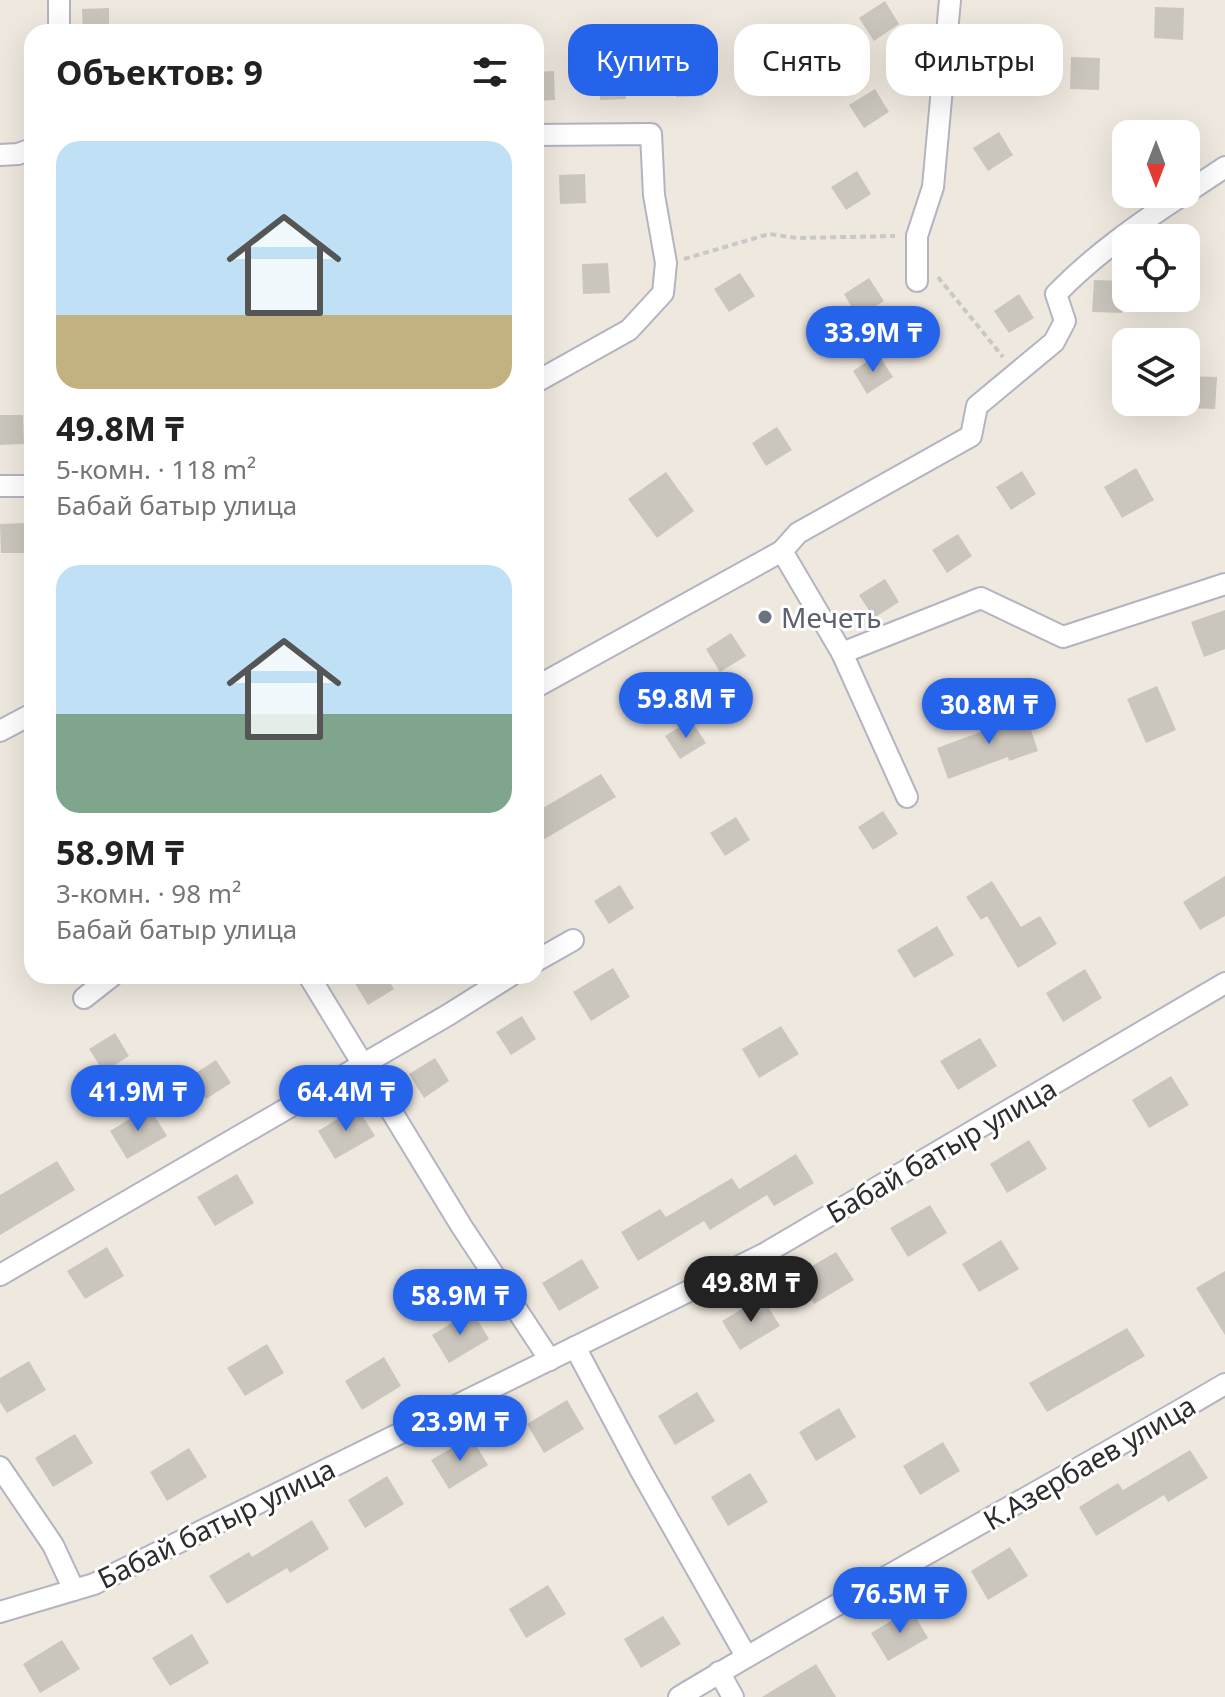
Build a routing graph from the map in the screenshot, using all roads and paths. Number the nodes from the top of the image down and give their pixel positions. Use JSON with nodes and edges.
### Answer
{"nodes":[{"id":1,"x":59,"y":0,"type":"edge"},
{"id":2,"x":950,"y":0,"type":"edge"},
{"id":3,"x":59,"y":24,"type":"edge"},
{"id":4,"x":544,"y":135,"type":"edge"},
{"id":5,"x":24,"y":152,"type":"edge"},
{"id":6,"x":0,"y":155,"type":"edge"},
{"id":7,"x":1225,"y":167,"type":"edge"},
{"id":8,"x":1200,"y":183,"type":"edge"},
{"id":9,"x":1162,"y":208,"type":"edge"},
{"id":10,"x":918,"y":245,"type":"junction"},
{"id":11,"x":666,"y":263,"type":"junction"},
{"id":12,"x":917,"y":281,"type":"dead end"},
{"id":13,"x":1016,"y":374,"type":"junction"},
{"id":14,"x":544,"y":378,"type":"edge"},
{"id":15,"x":0,"y":486,"type":"edge"},
{"id":16,"x":24,"y":486,"type":"edge"},
{"id":17,"x":782,"y":551,"type":"junction"},
{"id":18,"x":1225,"y":584,"type":"edge"},
{"id":19,"x":842,"y":653,"type":"junction"},
{"id":20,"x":544,"y":683,"type":"edge"},
{"id":21,"x":24,"y":718,"type":"edge"},
{"id":22,"x":0,"y":731,"type":"edge"},
{"id":23,"x":907,"y":797,"type":"dead end"},
{"id":24,"x":573,"y":940,"type":"dead end"},
{"id":25,"x":544,"y":956,"type":"edge"},
{"id":26,"x":1225,"y":983,"type":"edge"},
{"id":27,"x":102,"y":984,"type":"edge"},
{"id":28,"x":314,"y":984,"type":"edge"},
{"id":29,"x":496,"y":984,"type":"edge"},
{"id":30,"x":84,"y":998,"type":"dead end"},
{"id":31,"x":361,"y":1064,"type":"junction"},
{"id":32,"x":0,"y":1275,"type":"edge"},
{"id":33,"x":575,"y":1347,"type":"junction"},
{"id":34,"x":550,"y":1360,"type":"junction"},
{"id":35,"x":1225,"y":1384,"type":"edge"},
{"id":36,"x":0,"y":1467,"type":"edge"},
{"id":37,"x":74,"y":1590,"type":"junction"},
{"id":38,"x":0,"y":1612,"type":"edge"},
{"id":39,"x":746,"y":1656,"type":"junction"},
{"id":40,"x":719,"y":1672,"type":"junction"},
{"id":41,"x":679,"y":1697,"type":"edge"},
{"id":42,"x":733,"y":1697,"type":"edge"}],
"edges":[{"from":1,"to":3,"type":"street"},
{"from":2,"to":10,"type":"street"},
{"from":4,"to":11,"type":"street"},
{"from":5,"to":6,"type":"street"},
{"from":7,"to":8,"type":"street"},
{"from":9,"to":13,"type":"street"},
{"from":10,"to":11,"type":"path"},
{"from":10,"to":12,"type":"street"},
{"from":10,"to":13,"type":"path"},
{"from":11,"to":14,"type":"street"},
{"from":13,"to":17,"type":"street"},
{"from":15,"to":16,"type":"street"},
{"from":17,"to":19,"type":"street"},
{"from":17,"to":20,"type":"street"},
{"from":18,"to":19,"type":"street"},
{"from":19,"to":23,"type":"street"},
{"from":21,"to":22,"type":"street"},
{"from":24,"to":25,"type":"street"},
{"from":26,"to":33,"type":"street","name":"Бабай батыр улица"},
{"from":27,"to":30,"type":"street"},
{"from":28,"to":31,"type":"street"},
{"from":29,"to":31,"type":"street"},
{"from":31,"to":32,"type":"street"},
{"from":31,"to":34,"type":"street"},
{"from":33,"to":34,"type":"street","name":"Бабай батыр улица"},
{"from":33,"to":39,"type":"street"},
{"from":34,"to":37,"type":"street","name":"Бабай батыр улица"},
{"from":35,"to":39,"type":"street","name":"К.Азербаев улица"},
{"from":36,"to":37,"type":"street"},
{"from":37,"to":38,"type":"street","name":"Бабай батыр улица"},
{"from":39,"to":40,"type":"street","name":"К.Азербаев улица"},
{"from":40,"to":41,"type":"street","name":"К.Азербаев улица"},
{"from":40,"to":42,"type":"street"}]}
